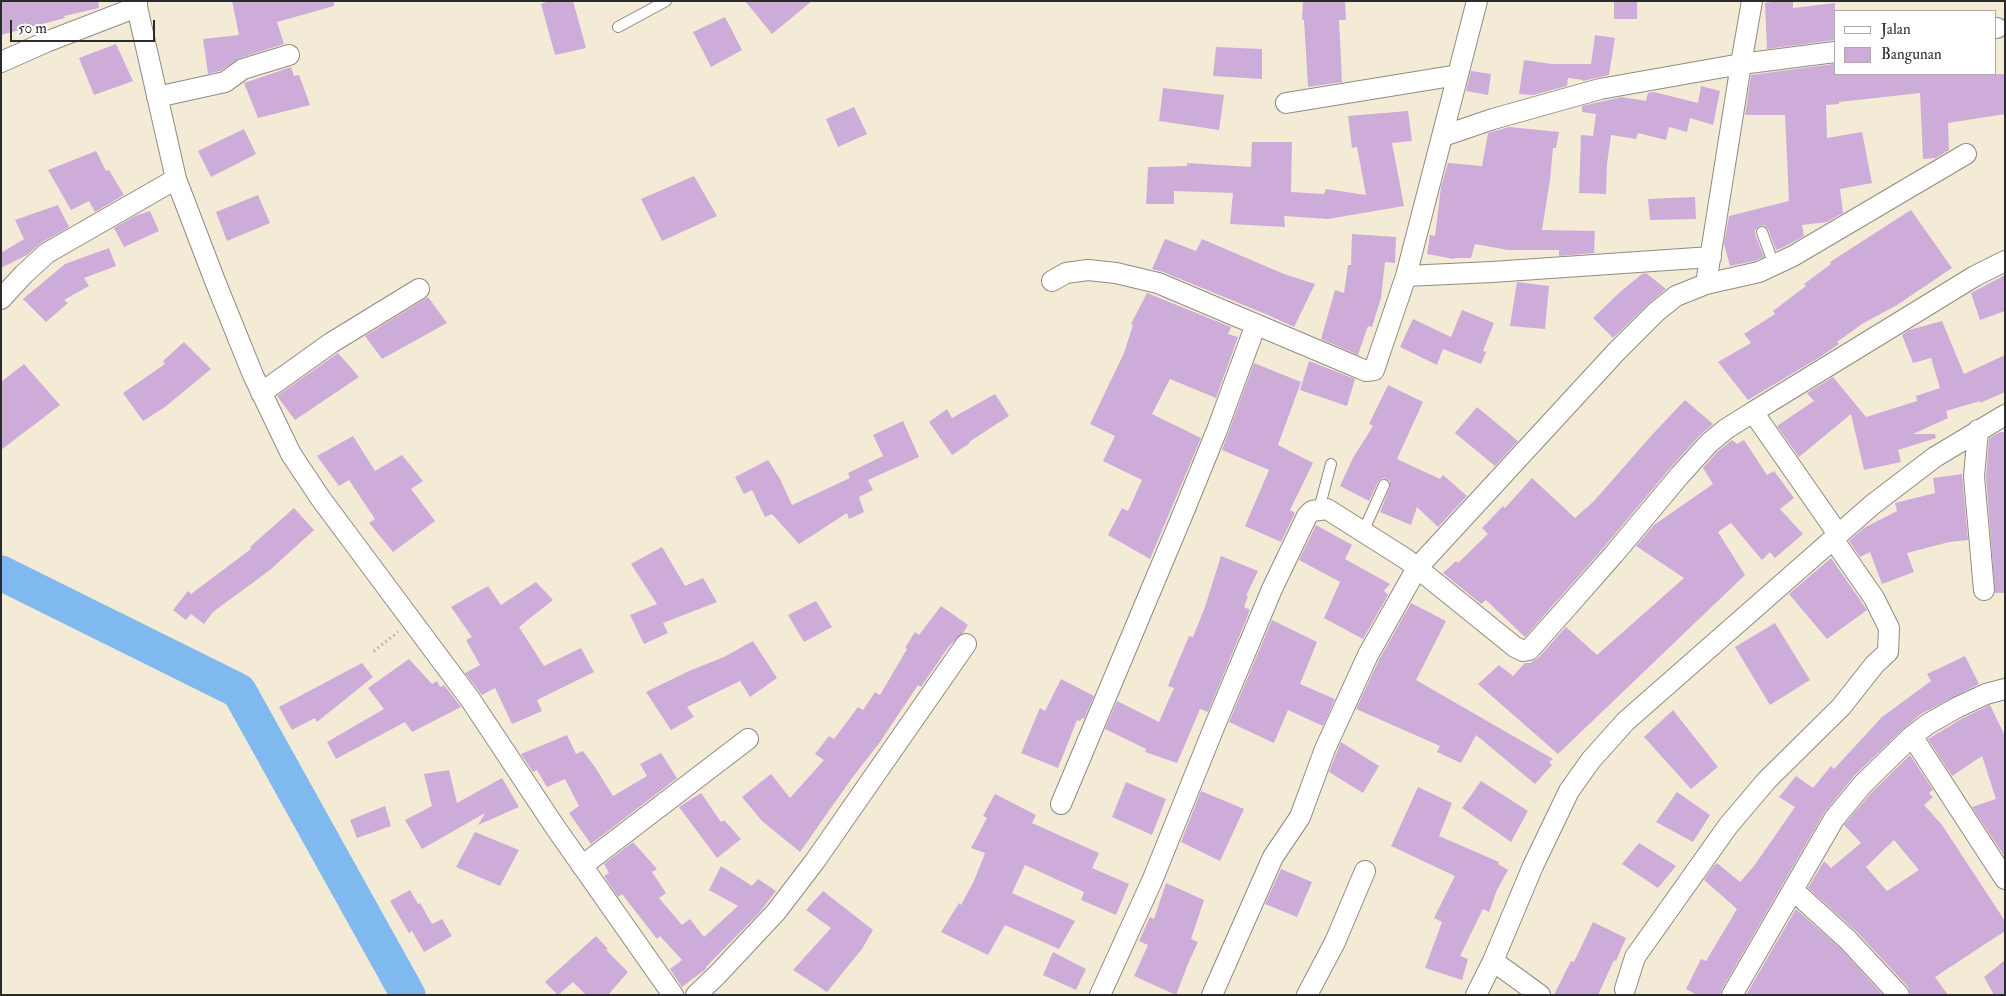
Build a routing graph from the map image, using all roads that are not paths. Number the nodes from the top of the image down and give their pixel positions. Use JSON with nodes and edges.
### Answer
{"nodes":[{"id":1,"x":666,"y":1,"type":"edge"},
{"id":2,"x":1477,"y":1,"type":"edge"},
{"id":3,"x":1752,"y":1,"type":"edge"},
{"id":4,"x":137,"y":4,"type":"edge"},
{"id":5,"x":618,"y":27,"type":"dead end"},
{"id":6,"x":1834,"y":52,"type":"edge"},
{"id":7,"x":289,"y":55,"type":"dead end"},
{"id":8,"x":1,"y":62,"type":"edge"},
{"id":9,"x":1740,"y":64,"type":"junction"},
{"id":10,"x":1458,"y":75,"type":"junction"},
{"id":11,"x":157,"y":97,"type":"junction"},
{"id":12,"x":1286,"y":104,"type":"dead end"},
{"id":13,"x":1443,"y":136,"type":"junction"},
{"id":14,"x":1966,"y":154,"type":"dead end"},
{"id":15,"x":176,"y":179,"type":"junction"},
{"id":16,"x":1762,"y":232,"type":"dead end"},
{"id":17,"x":1712,"y":257,"type":"junction"},
{"id":18,"x":2005,"y":261,"type":"edge"},
{"id":19,"x":1774,"y":265,"type":"junction"},
{"id":20,"x":1406,"y":276,"type":"junction"},
{"id":21,"x":1052,"y":281,"type":"dead end"},
{"id":22,"x":1706,"y":284,"type":"junction"},
{"id":23,"x":419,"y":289,"type":"dead end"},
{"id":24,"x":1,"y":299,"type":"edge"},
{"id":25,"x":1256,"y":324,"type":"junction"},
{"id":26,"x":261,"y":393,"type":"junction"},
{"id":27,"x":1753,"y":412,"type":"junction"},
{"id":28,"x":2005,"y":415,"type":"edge"},
{"id":29,"x":1978,"y":430,"type":"junction"},
{"id":30,"x":1331,"y":464,"type":"dead end"},
{"id":31,"x":1384,"y":485,"type":"dead end"},
{"id":32,"x":1319,"y":509,"type":"junction"},
{"id":33,"x":1363,"y":532,"type":"junction"},
{"id":34,"x":1836,"y":537,"type":"junction"},
{"id":35,"x":1417,"y":568,"type":"junction"},
{"id":36,"x":1984,"y":590,"type":"dead end"},
{"id":37,"x":966,"y":644,"type":"dead end"},
{"id":38,"x":2005,"y":689,"type":"edge"},
{"id":39,"x":1912,"y":736,"type":"junction"},
{"id":40,"x":748,"y":740,"type":"dead end"},
{"id":41,"x":1061,"y":804,"type":"dead end"},
{"id":42,"x":582,"y":866,"type":"junction"},
{"id":43,"x":1365,"y":872,"type":"dead end"},
{"id":44,"x":2005,"y":878,"type":"edge"},
{"id":45,"x":1793,"y":890,"type":"junction"},
{"id":46,"x":1493,"y":961,"type":"junction"},
{"id":47,"x":1625,"y":989,"type":"dead end"},
{"id":48,"x":673,"y":995,"type":"edge"},
{"id":49,"x":696,"y":995,"type":"edge"},
{"id":50,"x":1100,"y":995,"type":"edge"},
{"id":51,"x":1212,"y":995,"type":"edge"},
{"id":52,"x":1307,"y":995,"type":"edge"},
{"id":53,"x":1476,"y":995,"type":"edge"},
{"id":54,"x":1540,"y":995,"type":"edge"},
{"id":55,"x":1732,"y":995,"type":"edge"},
{"id":56,"x":1900,"y":995,"type":"edge"}],
"edges":[{"from":1,"to":5,"type":"lane"},
{"from":2,"to":10,"type":"street"},
{"from":3,"to":9,"type":"street"},
{"from":4,"to":8,"type":"street"},
{"from":4,"to":11,"type":"street"},
{"from":6,"to":9,"type":"street"},
{"from":7,"to":11,"type":"street"},
{"from":9,"to":13,"type":"street"},
{"from":9,"to":17,"type":"street"},
{"from":10,"to":12,"type":"street"},
{"from":10,"to":13,"type":"street"},
{"from":11,"to":15,"type":"street"},
{"from":13,"to":20,"type":"street"},
{"from":14,"to":19,"type":"street"},
{"from":15,"to":24,"type":"street"},
{"from":15,"to":26,"type":"street"},
{"from":16,"to":19,"type":"lane"},
{"from":17,"to":20,"type":"street"},
{"from":17,"to":22,"type":"street"},
{"from":18,"to":27,"type":"street"},
{"from":19,"to":22,"type":"street"},
{"from":20,"to":25,"type":"street"},
{"from":21,"to":25,"type":"street"},
{"from":22,"to":35,"type":"street"},
{"from":23,"to":26,"type":"street"},
{"from":25,"to":41,"type":"street"},
{"from":26,"to":42,"type":"street"},
{"from":27,"to":34,"type":"street"},
{"from":27,"to":35,"type":"street"},
{"from":28,"to":29,"type":"street"},
{"from":29,"to":34,"type":"street"},
{"from":29,"to":36,"type":"street"},
{"from":30,"to":32,"type":"lane"},
{"from":31,"to":33,"type":"lane"},
{"from":32,"to":33,"type":"street"},
{"from":32,"to":50,"type":"street"},
{"from":33,"to":35,"type":"street"},
{"from":34,"to":46,"type":"street"},
{"from":34,"to":47,"type":"street"},
{"from":35,"to":51,"type":"street"},
{"from":37,"to":49,"type":"street"},
{"from":38,"to":39,"type":"street"},
{"from":39,"to":44,"type":"street"},
{"from":39,"to":45,"type":"street"},
{"from":40,"to":42,"type":"street"},
{"from":42,"to":48,"type":"street"},
{"from":43,"to":52,"type":"street"},
{"from":45,"to":55,"type":"street"},
{"from":45,"to":56,"type":"street"},
{"from":46,"to":53,"type":"street"},
{"from":46,"to":54,"type":"street"}]}
